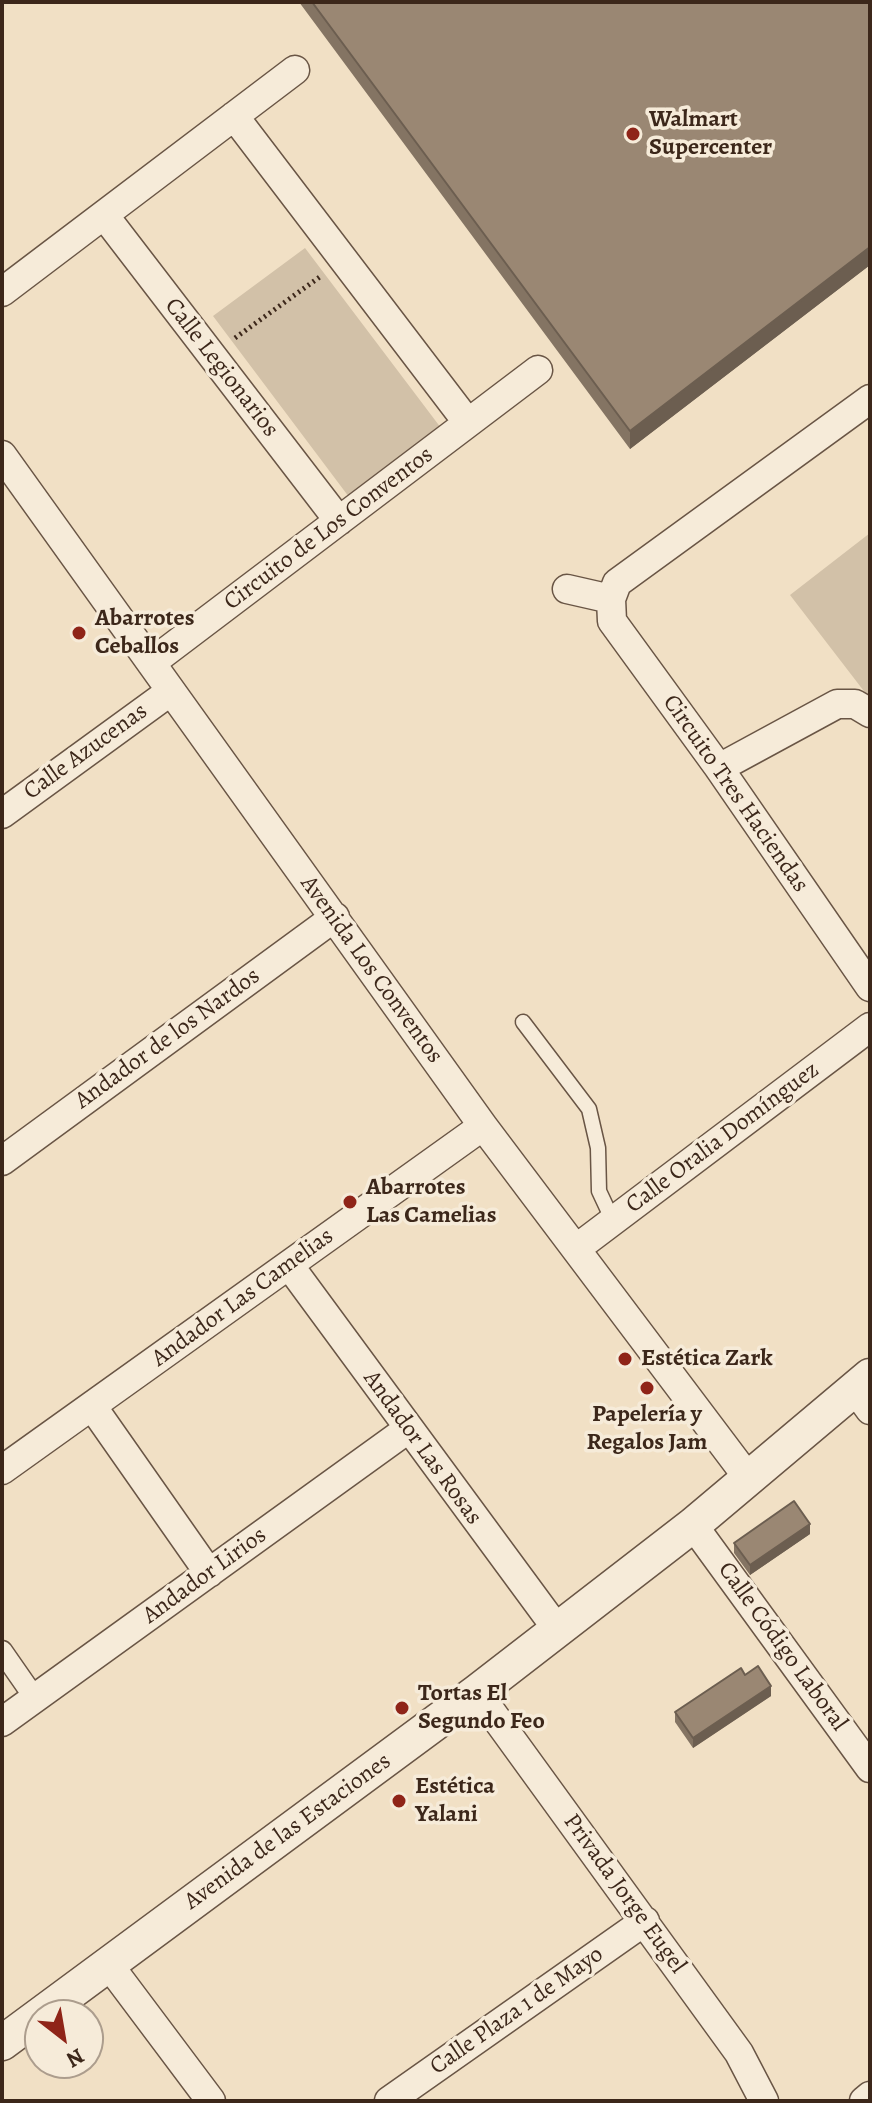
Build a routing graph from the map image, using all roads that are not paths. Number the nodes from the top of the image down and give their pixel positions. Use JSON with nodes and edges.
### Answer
{"nodes":[{"id":1,"x":295,"y":70,"type":"dead end"},
{"id":2,"x":234,"y":116,"type":"junction"},
{"id":3,"x":104,"y":215,"type":"junction"},
{"id":4,"x":2,"y":292,"type":"edge"},
{"id":5,"x":538,"y":370,"type":"dead end"},
{"id":6,"x":870,"y":399,"type":"edge"},
{"id":7,"x":468,"y":423,"type":"junction"},
{"id":8,"x":6,"y":471,"type":"edge"},
{"id":9,"x":339,"y":521,"type":"junction"},
{"id":10,"x":567,"y":589,"type":"dead end"},
{"id":11,"x":611,"y":599,"type":"junction"},
{"id":12,"x":151,"y":663,"type":"junction"},
{"id":13,"x":171,"y":691,"type":"junction"},
{"id":14,"x":870,"y":713,"type":"edge"},
{"id":15,"x":719,"y":768,"type":"junction"},
{"id":16,"x":2,"y":814,"type":"edge"},
{"id":17,"x":335,"y":917,"type":"junction"},
{"id":18,"x":870,"y":987,"type":"edge"},
{"id":19,"x":523,"y":1022,"type":"dead end"},
{"id":20,"x":870,"y":1027,"type":"edge"},
{"id":21,"x":483,"y":1126,"type":"junction"},
{"id":22,"x":2,"y":1161,"type":"edge"},
{"id":23,"x":613,"y":1221,"type":"junction"},
{"id":24,"x":577,"y":1248,"type":"junction"},
{"id":25,"x":289,"y":1265,"type":"junction"},
{"id":26,"x":865,"y":1391,"type":"edge"},
{"id":27,"x":92,"y":1406,"type":"junction"},
{"id":28,"x":408,"y":1429,"type":"junction"},
{"id":29,"x":2,"y":1470,"type":"edge"},
{"id":30,"x":749,"y":1479,"type":"junction"},
{"id":31,"x":693,"y":1525,"type":"junction"},
{"id":32,"x":209,"y":1573,"type":"junction"},
{"id":33,"x":557,"y":1629,"type":"junction"},
{"id":34,"x":2,"y":1651,"type":"edge"},
{"id":35,"x":477,"y":1692,"type":"junction"},
{"id":36,"x":34,"y":1697,"type":"junction"},
{"id":37,"x":2,"y":1722,"type":"edge"},
{"id":38,"x":870,"y":1768,"type":"edge"},
{"id":39,"x":645,"y":1921,"type":"junction"},
{"id":40,"x":109,"y":1965,"type":"junction"},
{"id":41,"x":2,"y":2043,"type":"edge"},
{"id":42,"x":870,"y":2096,"type":"edge"},
{"id":43,"x":211,"y":2101,"type":"edge"},
{"id":44,"x":389,"y":2101,"type":"edge"},
{"id":45,"x":764,"y":2101,"type":"edge"},
{"id":46,"x":864,"y":2101,"type":"edge"}],
"edges":[{"from":1,"to":2,"type":"street"},
{"from":2,"to":3,"type":"street"},
{"from":2,"to":7,"type":"street"},
{"from":3,"to":4,"type":"street"},
{"from":3,"to":9,"type":"street","name":"Calle Legionarios"},
{"from":5,"to":7,"type":"street","name":"Circuito de Los Conventos"},
{"from":6,"to":11,"type":"street"},
{"from":7,"to":9,"type":"street","name":"Circuito de Los Conventos"},
{"from":8,"to":12,"type":"street","name":"Avenida Los Conventos"},
{"from":9,"to":12,"type":"street","name":"Circuito de Los Conventos"},
{"from":10,"to":11,"type":"street"},
{"from":11,"to":15,"type":"street","name":"Circuito Tres Haciendas"},
{"from":12,"to":13,"type":"street","name":"Avenida Los Conventos"},
{"from":13,"to":16,"type":"street","name":"Calle Azucenas"},
{"from":13,"to":17,"type":"street","name":"Avenida Los Conventos"},
{"from":14,"to":15,"type":"street"},
{"from":15,"to":18,"type":"street","name":"Circuito Tres Haciendas"},
{"from":17,"to":21,"type":"street","name":"Avenida Los Conventos"},
{"from":17,"to":22,"type":"street","name":"Andador de los Nardos"},
{"from":19,"to":23,"type":"lane"},
{"from":20,"to":23,"type":"street","name":"Calle Oralia Domínguez"},
{"from":21,"to":24,"type":"street","name":"Avenida Los Conventos"},
{"from":21,"to":25,"type":"street","name":"Andador Las Camelias"},
{"from":23,"to":24,"type":"street","name":"Calle Oralia Domínguez"},
{"from":24,"to":30,"type":"street","name":"Avenida Los Conventos"},
{"from":25,"to":27,"type":"street","name":"Andador Las Camelias"},
{"from":25,"to":28,"type":"street","name":"Andador Las Rosas"},
{"from":26,"to":30,"type":"street","name":"Avenida de las Estaciones"},
{"from":27,"to":29,"type":"street","name":"Andador Las Camelias"},
{"from":27,"to":32,"type":"street"},
{"from":28,"to":32,"type":"street","name":"Andador Lirios"},
{"from":28,"to":33,"type":"street","name":"Andador Las Rosas"},
{"from":30,"to":31,"type":"street","name":"Avenida de las Estaciones"},
{"from":31,"to":33,"type":"street","name":"Avenida de las Estaciones"},
{"from":31,"to":38,"type":"street","name":"Calle Código Laboral"},
{"from":32,"to":36,"type":"street","name":"Andador Lirios"},
{"from":33,"to":35,"type":"street","name":"Avenida de las Estaciones"},
{"from":34,"to":36,"type":"street"},
{"from":35,"to":39,"type":"street","name":"Privada Jorge Eugel"},
{"from":35,"to":40,"type":"street","name":"Avenida de las Estaciones"},
{"from":36,"to":37,"type":"street","name":"Andador Lirios"},
{"from":39,"to":44,"type":"street","name":"Calle Plaza 1 de Mayo"},
{"from":39,"to":45,"type":"street","name":"Privada Jorge Eugel"},
{"from":40,"to":41,"type":"street","name":"Avenida de las Estaciones"},
{"from":40,"to":43,"type":"street"},
{"from":42,"to":46,"type":"street"}]}
